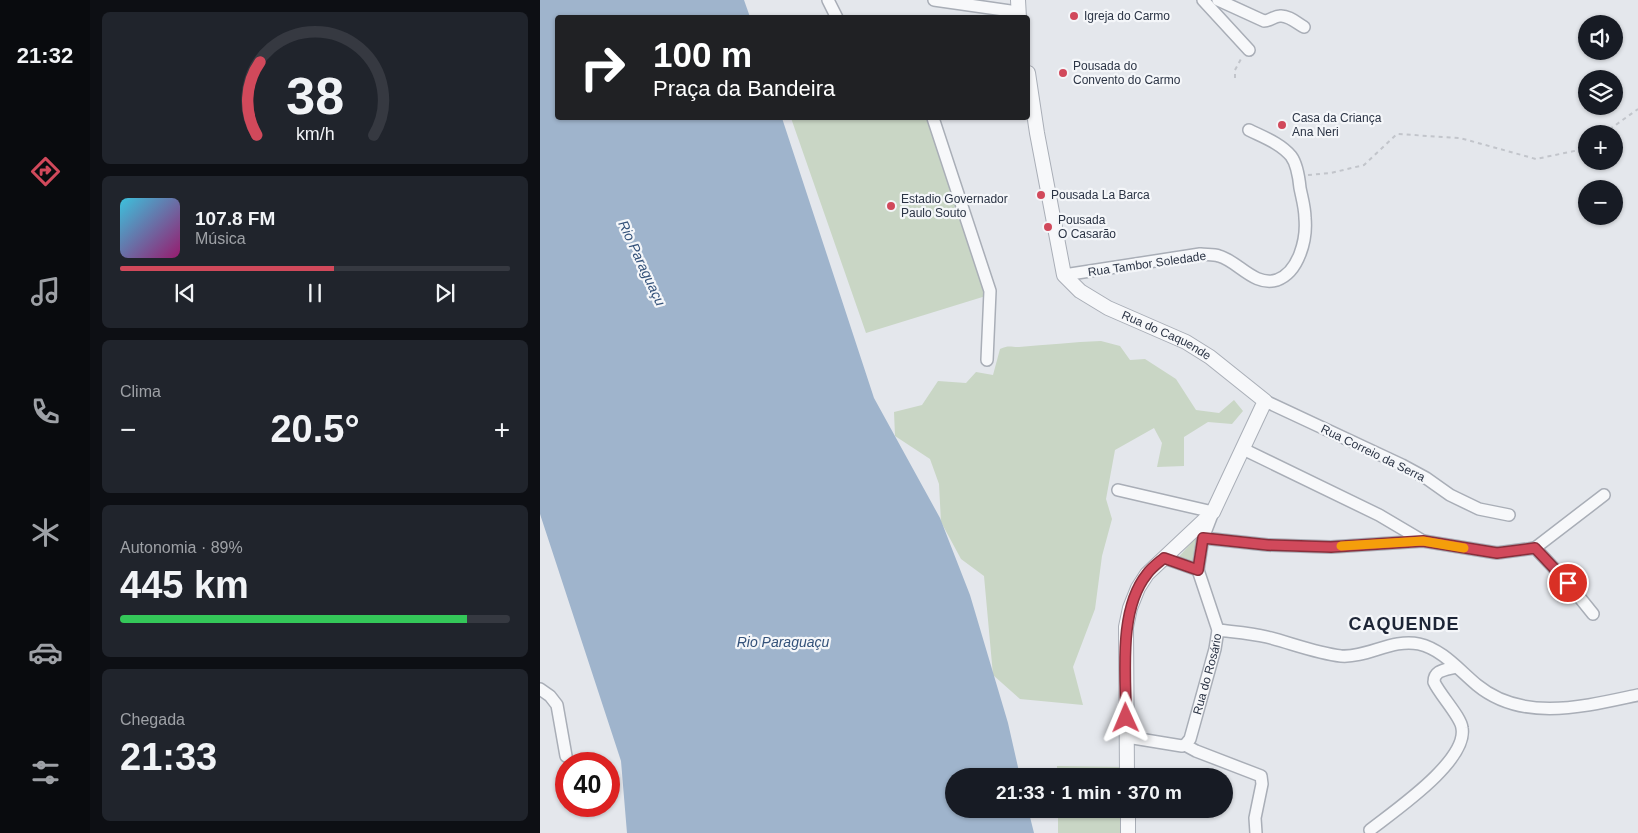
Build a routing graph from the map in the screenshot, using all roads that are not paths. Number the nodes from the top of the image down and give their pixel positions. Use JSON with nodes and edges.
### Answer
{"nodes":[{"id":1,"x":828,"y":0,"type":"edge"},
{"id":2,"x":934,"y":0,"type":"edge"},
{"id":3,"x":1203,"y":0,"type":"edge"},
{"id":4,"x":1218,"y":0,"type":"edge"},
{"id":5,"x":1018,"y":10,"type":"edge"},
{"id":6,"x":836,"y":15,"type":"edge"},
{"id":7,"x":1304,"y":26,"type":"dead end"},
{"id":8,"x":1249,"y":50,"type":"road end"},
{"id":9,"x":1030,"y":86,"type":"edge"},
{"id":10,"x":934,"y":120,"type":"edge"},
{"id":11,"x":1249,"y":130,"type":"dead end"},
{"id":12,"x":1064,"y":275,"type":"junction"},
{"id":13,"x":987,"y":360,"type":"dead end"},
{"id":14,"x":1265,"y":401,"type":"junction"},
{"id":15,"x":1243,"y":449,"type":"junction"},
{"id":16,"x":1118,"y":490,"type":"dead end"},
{"id":17,"x":1604,"y":495,"type":"dead end"},
{"id":18,"x":1213,"y":512,"type":"junction"},
{"id":19,"x":1509,"y":515,"type":"dead end"},
{"id":20,"x":1203,"y":538,"type":"junction"},
{"id":21,"x":1423,"y":541,"type":"junction"},
{"id":22,"x":1535,"y":548,"type":"junction"},
{"id":23,"x":1164,"y":558,"type":"junction"},
{"id":24,"x":1198,"y":570,"type":"junction"},
{"id":25,"x":1593,"y":614,"type":"dead end"},
{"id":26,"x":1218,"y":630,"type":"junction"},
{"id":27,"x":1456,"y":667,"type":"junction"},
{"id":28,"x":540,"y":689,"type":"edge"},
{"id":29,"x":1638,"y":695,"type":"edge"},
{"id":30,"x":1127,"y":737,"type":"junction"},
{"id":31,"x":1184,"y":745,"type":"junction"},
{"id":32,"x":565,"y":752,"type":"edge"},
{"id":33,"x":1127,"y":768,"type":"edge"},
{"id":34,"x":1128,"y":818,"type":"edge"},
{"id":35,"x":1370,"y":830,"type":"dead end"},
{"id":36,"x":1128,"y":833,"type":"edge"},
{"id":37,"x":1256,"y":833,"type":"edge"}],
"edges":[{"from":1,"to":6,"type":"street"},
{"from":2,"to":5,"type":"street"},
{"from":3,"to":8,"type":"street"},
{"from":4,"to":7,"type":"street"},
{"from":9,"to":12,"type":"street"},
{"from":10,"to":13,"type":"street"},
{"from":11,"to":12,"type":"street","name":"Rua Tambor Soledade"},
{"from":12,"to":14,"type":"street","name":"Rua do Caquende"},
{"from":14,"to":15,"type":"street"},
{"from":14,"to":19,"type":"street","name":"Rua Correio da Serra"},
{"from":15,"to":18,"type":"street"},
{"from":15,"to":21,"type":"street"},
{"from":16,"to":18,"type":"street"},
{"from":17,"to":22,"type":"street"},
{"from":18,"to":20,"type":"street"},
{"from":18,"to":23,"type":"street"},
{"from":20,"to":21,"type":"street"},
{"from":20,"to":24,"type":"street"},
{"from":21,"to":22,"type":"street"},
{"from":22,"to":25,"type":"street"},
{"from":23,"to":24,"type":"street"},
{"from":23,"to":30,"type":"street"},
{"from":24,"to":26,"type":"street","name":"Rua do Rosário"},
{"from":26,"to":27,"type":"street"},
{"from":26,"to":31,"type":"street","name":"Rua do Rosário"},
{"from":27,"to":29,"type":"street"},
{"from":27,"to":35,"type":"street"},
{"from":28,"to":32,"type":"street"},
{"from":30,"to":31,"type":"street"},
{"from":30,"to":33,"type":"street"},
{"from":31,"to":37,"type":"street"},
{"from":34,"to":36,"type":"street"}]}
